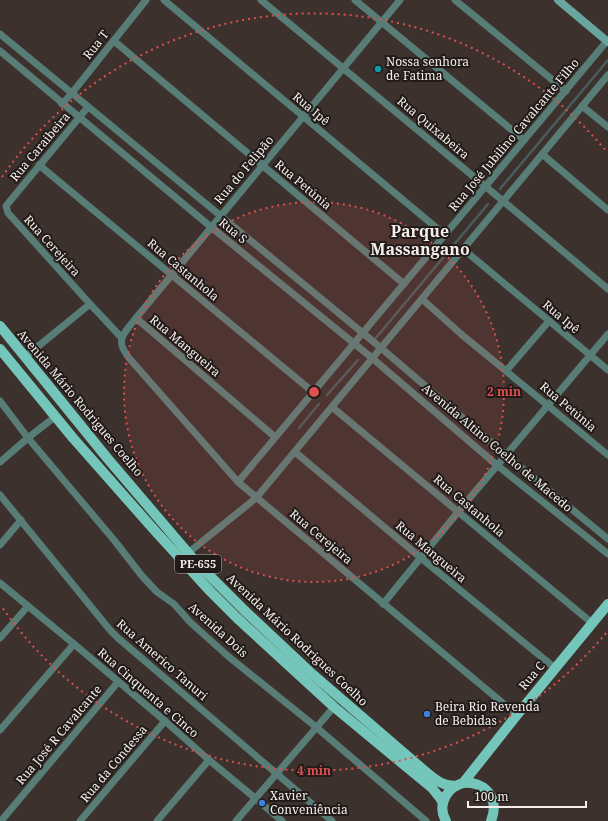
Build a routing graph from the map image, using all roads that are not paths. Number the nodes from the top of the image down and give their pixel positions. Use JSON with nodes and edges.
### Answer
{"nodes":[{"id":1,"x":146,"y":0,"type":"edge"},
{"id":2,"x":164,"y":0,"type":"edge"},
{"id":3,"x":261,"y":0,"type":"edge"},
{"id":4,"x":355,"y":0,"type":"edge"},
{"id":5,"x":400,"y":0,"type":"edge"},
{"id":6,"x":455,"y":0,"type":"edge"},
{"id":7,"x":558,"y":0,"type":"edge"},
{"id":8,"x":382,"y":22,"type":"junction"},
{"id":9,"x":0,"y":34,"type":"edge"},
{"id":10,"x":114,"y":41,"type":"junction"},
{"id":11,"x":607,"y":42,"type":"edge"},
{"id":12,"x":0,"y":51,"type":"edge"},
{"id":13,"x":344,"y":68,"type":"junction"},
{"id":14,"x":608,"y":75,"type":"edge"},
{"id":15,"x":566,"y":91,"type":"junction"},
{"id":16,"x":72,"y":93,"type":"junction"},
{"id":17,"x":62,"y":104,"type":"junction"},
{"id":18,"x":582,"y":106,"type":"junction"},
{"id":19,"x":88,"y":107,"type":"junction"},
{"id":20,"x":303,"y":116,"type":"junction"},
{"id":21,"x":79,"y":118,"type":"junction"},
{"id":22,"x":608,"y":127,"type":"edge"},
{"id":23,"x":524,"y":140,"type":"junction"},
{"id":24,"x":542,"y":154,"type":"junction"},
{"id":25,"x":39,"y":165,"type":"junction"},
{"id":26,"x":262,"y":165,"type":"junction"},
{"id":27,"x":486,"y":186,"type":"junction"},
{"id":28,"x":10,"y":201,"type":"joint"},
{"id":29,"x":503,"y":201,"type":"junction"},
{"id":30,"x":608,"y":210,"type":"edge"},
{"id":31,"x":220,"y":216,"type":"junction"},
{"id":32,"x":211,"y":227,"type":"junction"},
{"id":33,"x":444,"y":235,"type":"junction"},
{"id":34,"x":463,"y":249,"type":"junction"},
{"id":35,"x":172,"y":275,"type":"junction"},
{"id":36,"x":404,"y":284,"type":"junction"},
{"id":37,"x":608,"y":289,"type":"edge"},
{"id":38,"x":422,"y":299,"type":"junction"},
{"id":39,"x":90,"y":304,"type":"junction"},
{"id":40,"x":136,"y":318,"type":"junction"},
{"id":41,"x":549,"y":321,"type":"junction"},
{"id":42,"x":0,"y":326,"type":"edge"},
{"id":43,"x":363,"y":333,"type":"junction"},
{"id":44,"x":608,"y":334,"type":"edge"},
{"id":45,"x":121,"y":337,"type":"junction"},
{"id":46,"x":354,"y":343,"type":"junction"},
{"id":47,"x":381,"y":348,"type":"junction"},
{"id":48,"x":0,"y":349,"type":"edge"},
{"id":49,"x":590,"y":355,"type":"junction"},
{"id":50,"x":26,"y":357,"type":"junction"},
{"id":51,"x":372,"y":358,"type":"junction"},
{"id":52,"x":608,"y":370,"type":"edge"},
{"id":53,"x":506,"y":371,"type":"junction"},
{"id":54,"x":313,"y":392,"type":"junction"},
{"id":55,"x":0,"y":401,"type":"edge"},
{"id":56,"x":548,"y":405,"type":"junction"},
{"id":57,"x":332,"y":407,"type":"junction"},
{"id":58,"x":56,"y":416,"type":"junction"},
{"id":59,"x":275,"y":437,"type":"junction"},
{"id":60,"x":28,"y":438,"type":"junction"},
{"id":61,"x":295,"y":452,"type":"junction"},
{"id":62,"x":506,"y":455,"type":"junction"},
{"id":63,"x":608,"y":455,"type":"edge"},
{"id":64,"x":0,"y":462,"type":"edge"},
{"id":65,"x":498,"y":466,"type":"junction"},
{"id":66,"x":238,"y":482,"type":"junction"},
{"id":67,"x":0,"y":495,"type":"edge"},
{"id":68,"x":256,"y":498,"type":"junction"},
{"id":69,"x":458,"y":512,"type":"junction"},
{"id":70,"x":22,"y":520,"type":"junction"},
{"id":71,"x":608,"y":539,"type":"edge"},
{"id":72,"x":0,"y":544,"type":"edge"},
{"id":73,"x":188,"y":553,"type":"junction"},
{"id":74,"x":608,"y":554,"type":"edge"},
{"id":75,"x":421,"y":558,"type":"junction"},
{"id":76,"x":0,"y":583,"type":"edge"},
{"id":77,"x":384,"y":604,"type":"junction"},
{"id":78,"x":608,"y":604,"type":"edge"},
{"id":79,"x":28,"y":606,"type":"junction"},
{"id":80,"x":592,"y":623,"type":"junction"},
{"id":81,"x":0,"y":638,"type":"edge"},
{"id":82,"x":74,"y":644,"type":"junction"},
{"id":83,"x":555,"y":668,"type":"junction"},
{"id":84,"x":118,"y":682,"type":"junction"},
{"id":85,"x":334,"y":707,"type":"junction"},
{"id":86,"x":517,"y":715,"type":"junction"},
{"id":87,"x":165,"y":721,"type":"junction"},
{"id":88,"x":316,"y":727,"type":"junction"},
{"id":89,"x":0,"y":730,"type":"edge"},
{"id":90,"x":209,"y":760,"type":"junction"},
{"id":91,"x":277,"y":774,"type":"junction"},
{"id":92,"x":459,"y":785,"type":"junction"},
{"id":93,"x":255,"y":798,"type":"junction"},
{"id":94,"x":443,"y":803,"type":"junction"},
{"id":95,"x":494,"y":807,"type":"junction"},
{"id":96,"x":1,"y":821,"type":"edge"},
{"id":97,"x":80,"y":821,"type":"edge"},
{"id":98,"x":157,"y":821,"type":"edge"},
{"id":99,"x":236,"y":821,"type":"edge"},
{"id":100,"x":282,"y":821,"type":"edge"},
{"id":101,"x":332,"y":821,"type":"edge"},
{"id":102,"x":426,"y":821,"type":"edge"},
{"id":103,"x":446,"y":821,"type":"edge"},
{"id":104,"x":491,"y":821,"type":"edge"},
{"id":105,"x":501,"y":821,"type":"edge"}],
"edges":[{"from":1,"to":10,"type":"street","name":"Rua T"},
{"from":2,"to":20,"type":"street","name":"Rua Ipê"},
{"from":3,"to":13,"type":"street","name":"Rua Quixabeira"},
{"from":4,"to":8,"type":"street"},
{"from":5,"to":8,"type":"street","name":"Rua do Felipão"},
{"from":6,"to":15,"type":"street"},
{"from":7,"to":11,"type":"street"},
{"from":8,"to":13,"type":"street","name":"Rua do Felipão"},
{"from":8,"to":23,"type":"street"},
{"from":9,"to":16,"type":"street","name":"Rua S"},
{"from":10,"to":16,"type":"street","name":"Rua T"},
{"from":10,"to":26,"type":"street","name":"Rua Petúnia"},
{"from":11,"to":15,"type":"street","name":"Rua José Jubilino Cavalcante Filho"},
{"from":12,"to":17,"type":"street","name":"Rua S"},
{"from":13,"to":20,"type":"street","name":"Rua do Felipão"},
{"from":13,"to":27,"type":"street","name":"Rua Quixabeira"},
{"from":14,"to":18,"type":"street"},
{"from":15,"to":23,"type":"street","name":"Rua José Jubilino Cavalcante Filho"},
{"from":16,"to":17,"type":"street","name":"Rua T"},
{"from":16,"to":19,"type":"street","name":"Rua S"},
{"from":17,"to":21,"type":"street","name":"Rua S"},
{"from":18,"to":22,"type":"street"},
{"from":18,"to":24,"type":"street"},
{"from":19,"to":21,"type":"street","name":"Rua Caraibeira"},
{"from":19,"to":31,"type":"street","name":"Rua S"},
{"from":20,"to":26,"type":"street","name":"Rua do Felipão"},
{"from":20,"to":33,"type":"street","name":"Rua Ipê"},
{"from":21,"to":25,"type":"street","name":"Rua Caraibeira"},
{"from":21,"to":32,"type":"street","name":"Rua S"},
{"from":23,"to":27,"type":"street","name":"Rua José Jubilino Cavalcante Filho"},
{"from":24,"to":29,"type":"street"},
{"from":24,"to":30,"type":"street"},
{"from":25,"to":28,"type":"street","name":"Rua Caraibeira"},
{"from":25,"to":35,"type":"street","name":"Rua Castanhola"},
{"from":26,"to":31,"type":"street","name":"Rua do Felipão"},
{"from":26,"to":36,"type":"street","name":"Rua Petúnia"},
{"from":27,"to":29,"type":"street","name":"Rua Quixabeira"},
{"from":27,"to":33,"type":"street","name":"Rua José Jubilino Cavalcante Filho"},
{"from":28,"to":39,"type":"street","name":"Rua Cerejeira"},
{"from":29,"to":34,"type":"street"},
{"from":29,"to":37,"type":"street","name":"Rua Quixabeira"},
{"from":31,"to":32,"type":"street","name":"Rua do Felipão"},
{"from":31,"to":43,"type":"street","name":"Rua S"},
{"from":32,"to":35,"type":"street","name":"Rua do Felipão"},
{"from":32,"to":46,"type":"street","name":"Rua S"},
{"from":33,"to":36,"type":"street","name":"Rua José Jubilino Cavalcante Filho"},
{"from":34,"to":38,"type":"street"},
{"from":34,"to":41,"type":"street","name":"Rua Ipê"},
{"from":35,"to":40,"type":"street","name":"Rua do Felipão"},
{"from":35,"to":54,"type":"street","name":"Rua Castanhola"},
{"from":36,"to":43,"type":"street","name":"Rua José Jubilino Cavalcante Filho"},
{"from":38,"to":47,"type":"street"},
{"from":38,"to":53,"type":"street","name":"Rua Petúnia"},
{"from":39,"to":45,"type":"street"},
{"from":39,"to":50,"type":"street"},
{"from":40,"to":45,"type":"street","name":"Rua do Felipão"},
{"from":40,"to":59,"type":"street","name":"Rua Mangueira"},
{"from":41,"to":49,"type":"street","name":"Rua Ipê"},
{"from":41,"to":53,"type":"street"},
{"from":42,"to":50,"type":"main road","name":"Avenida Mário Rodrigues Coelho","number":"PE-655"},
{"from":43,"to":46,"type":"street","name":"Rua José Jubilino Cavalcante Filho"},
{"from":43,"to":47,"type":"street","name":"Rua S"},
{"from":44,"to":49,"type":"street"},
{"from":45,"to":66,"type":"street","name":"Rua Cerejeira"},
{"from":46,"to":51,"type":"street","name":"Rua S"},
{"from":46,"to":54,"type":"street","name":"Rua José Jubilino Cavalcante Filho"},
{"from":47,"to":51,"type":"street"},
{"from":47,"to":62,"type":"street","name":"Avenida Altino Coelho de Macedo"},
{"from":48,"to":58,"type":"main road","name":"Avenida Mário Rodrigues Coelho","number":"PE-655"},
{"from":49,"to":52,"type":"street","name":"Rua Ipê"},
{"from":49,"to":56,"type":"street"},
{"from":50,"to":73,"type":"main road","name":"Avenida Mário Rodrigues Coelho","number":"PE-655"},
{"from":51,"to":57,"type":"street"},
{"from":51,"to":65,"type":"street","name":"Avenida Altino Coelho de Macedo"},
{"from":53,"to":56,"type":"street","name":"Rua Petúnia"},
{"from":54,"to":59,"type":"street","name":"Rua José Jubilino Cavalcante Filho"},
{"from":55,"to":60,"type":"street","name":"Avenida Dois"},
{"from":56,"to":62,"type":"street"},
{"from":56,"to":63,"type":"street","name":"Rua Petúnia"},
{"from":57,"to":61,"type":"street"},
{"from":57,"to":69,"type":"street","name":"Rua Castanhola"},
{"from":58,"to":60,"type":"street"},
{"from":58,"to":85,"type":"main road","name":"Avenida Mário Rodrigues Coelho","number":"PE-655"},
{"from":59,"to":66,"type":"street","name":"Rua José Jubilino Cavalcante Filho"},
{"from":60,"to":64,"type":"street"},
{"from":60,"to":88,"type":"street","name":"Avenida Dois"},
{"from":61,"to":68,"type":"street"},
{"from":61,"to":75,"type":"street","name":"Rua Mangueira"},
{"from":62,"to":65,"type":"street"},
{"from":62,"to":71,"type":"street","name":"Avenida Altino Coelho de Macedo"},
{"from":65,"to":69,"type":"street"},
{"from":65,"to":74,"type":"street","name":"Avenida Altino Coelho de Macedo"},
{"from":66,"to":68,"type":"street","name":"Rua Cerejeira"},
{"from":67,"to":70,"type":"street","name":"Rua Americo Tanuri"},
{"from":68,"to":73,"type":"street"},
{"from":68,"to":77,"type":"street","name":"Rua Cerejeira"},
{"from":69,"to":75,"type":"street"},
{"from":69,"to":80,"type":"street","name":"Rua Castanhola"},
{"from":70,"to":72,"type":"street"},
{"from":70,"to":91,"type":"street","name":"Rua Americo Tanuri"},
{"from":73,"to":92,"type":"main road","name":"Avenida Mário Rodrigues Coelho","number":"PE-655"},
{"from":75,"to":77,"type":"street"},
{"from":75,"to":83,"type":"street","name":"Rua Mangueira"},
{"from":76,"to":79,"type":"street","name":"Rua Cinquenta e Cinco"},
{"from":77,"to":86,"type":"street","name":"Rua Cerejeira"},
{"from":78,"to":80,"type":"main road","name":"Rua C"},
{"from":79,"to":81,"type":"street"},
{"from":79,"to":82,"type":"street","name":"Rua Cinquenta e Cinco"},
{"from":80,"to":83,"type":"main road","name":"Rua C"},
{"from":82,"to":84,"type":"street","name":"Rua Cinquenta e Cinco"},
{"from":82,"to":89,"type":"street"},
{"from":83,"to":86,"type":"main road","name":"Rua C"},
{"from":84,"to":87,"type":"street","name":"Rua Cinquenta e Cinco"},
{"from":84,"to":96,"type":"street","name":"Rua José R Cavalcante"},
{"from":85,"to":88,"type":"street"},
{"from":85,"to":94,"type":"main road","name":"Avenida Mário Rodrigues Coelho","number":"PE-655"},
{"from":86,"to":92,"type":"main road","name":"Rua C"},
{"from":87,"to":90,"type":"street","name":"Rua Cinquenta e Cinco"},
{"from":87,"to":97,"type":"street","name":"Rua da Condessa"},
{"from":88,"to":91,"type":"street"},
{"from":88,"to":102,"type":"street","name":"Avenida Dois"},
{"from":90,"to":93,"type":"street","name":"Rua Cinquenta e Cinco"},
{"from":90,"to":98,"type":"street"},
{"from":91,"to":93,"type":"street"},
{"from":91,"to":101,"type":"street","name":"Rua Americo Tanuri"},
{"from":92,"to":94,"type":"main road","name":"Rua C"},
{"from":92,"to":95,"type":"main road","number":"PE-655"},
{"from":93,"to":99,"type":"street"},
{"from":93,"to":100,"type":"street","name":"Rua Cinquenta e Cinco"},
{"from":94,"to":103,"type":"main road","number":"PE-655"},
{"from":95,"to":104,"type":"main road"},
{"from":95,"to":105,"type":"main road","number":"PE-655"}]}
